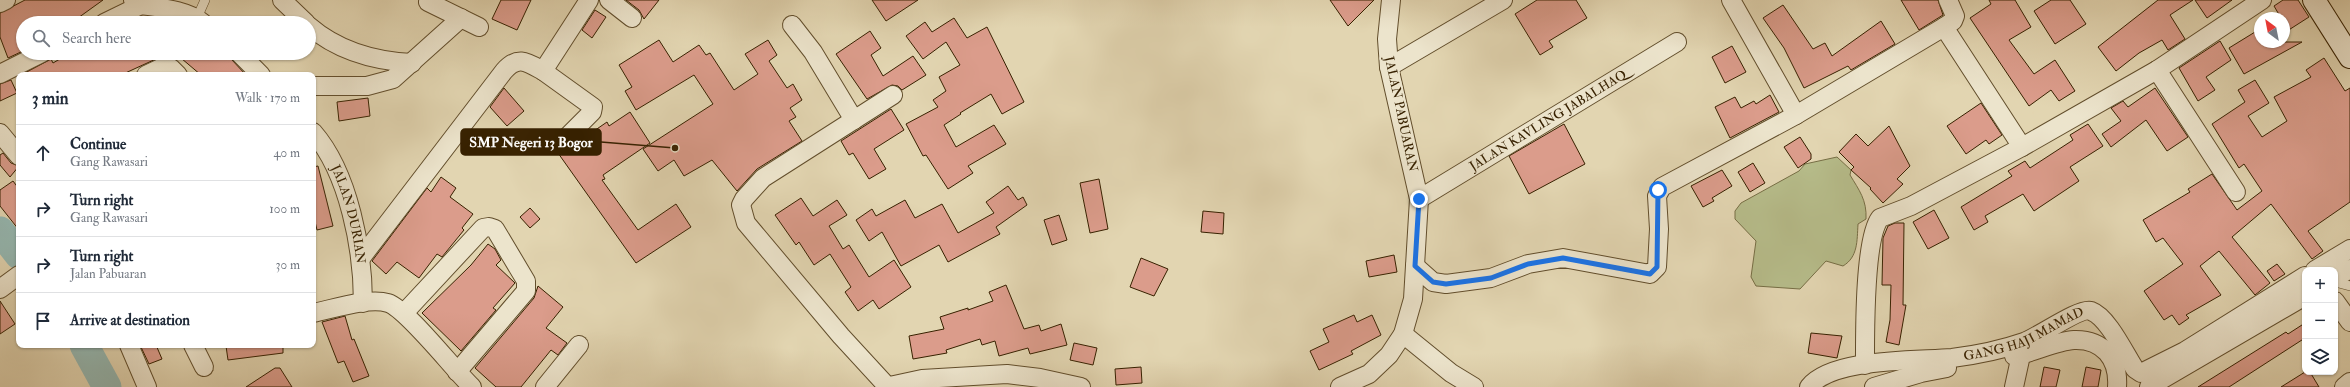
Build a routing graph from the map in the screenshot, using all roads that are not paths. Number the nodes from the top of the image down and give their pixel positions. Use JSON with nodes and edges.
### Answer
{"nodes":[{"id":1,"x":6,"y":0,"type":"edge"},
{"id":2,"x":205,"y":0,"type":"edge"},
{"id":3,"x":282,"y":0,"type":"edge"},
{"id":4,"x":589,"y":0,"type":"edge"},
{"id":5,"x":609,"y":0,"type":"edge"},
{"id":6,"x":1391,"y":0,"type":"edge"},
{"id":7,"x":1503,"y":0,"type":"edge"},
{"id":8,"x":1731,"y":0,"type":"edge"},
{"id":9,"x":1948,"y":0,"type":"edge"},
{"id":10,"x":2262,"y":0,"type":"edge"},
{"id":11,"x":2314,"y":0,"type":"edge"},
{"id":12,"x":137,"y":2,"type":"edge"},
{"id":13,"x":428,"y":2,"type":"dead end"},
{"id":14,"x":0,"y":3,"type":"edge"},
{"id":15,"x":115,"y":16,"type":"edge"},
{"id":16,"x":183,"y":16,"type":"edge"},
{"id":17,"x":201,"y":16,"type":"edge"},
{"id":18,"x":299,"y":16,"type":"edge"},
{"id":19,"x":461,"y":18,"type":"junction"},
{"id":20,"x":632,"y":18,"type":"dead end"},
{"id":21,"x":792,"y":25,"type":"dead end"},
{"id":22,"x":479,"y":27,"type":"dead end"},
{"id":23,"x":1944,"y":27,"type":"junction"},
{"id":24,"x":316,"y":32,"type":"edge"},
{"id":25,"x":1677,"y":42,"type":"dead end"},
{"id":26,"x":2350,"y":57,"type":"edge"},
{"id":27,"x":28,"y":60,"type":"edge"},
{"id":28,"x":246,"y":60,"type":"edge"},
{"id":29,"x":412,"y":63,"type":"junction"},
{"id":30,"x":1389,"y":67,"type":"junction"},
{"id":31,"x":2157,"y":70,"type":"junction"},
{"id":32,"x":543,"y":71,"type":"junction"},
{"id":33,"x":152,"y":72,"type":"edge"},
{"id":34,"x":175,"y":72,"type":"edge"},
{"id":35,"x":258,"y":72,"type":"edge"},
{"id":36,"x":0,"y":74,"type":"edge"},
{"id":37,"x":316,"y":86,"type":"edge"},
{"id":38,"x":893,"y":95,"type":"dead end"},
{"id":39,"x":1796,"y":114,"type":"junction"},
{"id":40,"x":854,"y":120,"type":"junction"},
{"id":41,"x":568,"y":136,"type":"dead end"},
{"id":42,"x":9,"y":137,"type":"edge"},
{"id":43,"x":316,"y":140,"type":"edge"},
{"id":44,"x":2022,"y":147,"type":"junction"},
{"id":45,"x":16,"y":150,"type":"edge"},
{"id":46,"x":2236,"y":192,"type":"dead end"},
{"id":47,"x":1419,"y":199,"type":"junction"},
{"id":48,"x":2350,"y":249,"type":"edge"},
{"id":49,"x":361,"y":258,"type":"junction"},
{"id":50,"x":1415,"y":266,"type":"junction"},
{"id":51,"x":2320,"y":267,"type":"edge"},
{"id":52,"x":2350,"y":269,"type":"edge"},
{"id":53,"x":2338,"y":276,"type":"edge"},
{"id":54,"x":2302,"y":278,"type":"edge"},
{"id":55,"x":2338,"y":283,"type":"edge"},
{"id":56,"x":2350,"y":286,"type":"edge"},
{"id":57,"x":2302,"y":298,"type":"edge"},
{"id":58,"x":376,"y":303,"type":"junction"},
{"id":59,"x":2336,"y":303,"type":"edge"},
{"id":60,"x":316,"y":313,"type":"edge"},
{"id":61,"x":404,"y":313,"type":"junction"},
{"id":62,"x":2350,"y":322,"type":"edge"},
{"id":63,"x":1403,"y":334,"type":"junction"},
{"id":64,"x":579,"y":345,"type":"dead end"},
{"id":65,"x":129,"y":348,"type":"edge"},
{"id":66,"x":194,"y":348,"type":"edge"},
{"id":67,"x":2021,"y":355,"type":"junction"},
{"id":68,"x":1865,"y":365,"type":"junction"},
{"id":69,"x":204,"y":367,"type":"dead end"},
{"id":70,"x":457,"y":372,"type":"junction"},
{"id":71,"x":1920,"y":380,"type":"edge"},
{"id":72,"x":2350,"y":382,"type":"edge"},
{"id":73,"x":146,"y":387,"type":"edge"},
{"id":74,"x":472,"y":387,"type":"edge"},
{"id":75,"x":545,"y":387,"type":"edge"},
{"id":76,"x":886,"y":387,"type":"edge"},
{"id":77,"x":1081,"y":387,"type":"edge"},
{"id":78,"x":1340,"y":387,"type":"edge"},
{"id":79,"x":1474,"y":387,"type":"edge"},
{"id":80,"x":1809,"y":387,"type":"edge"},
{"id":81,"x":1874,"y":387,"type":"edge"},
{"id":82,"x":2014,"y":387,"type":"edge"},
{"id":83,"x":2117,"y":387,"type":"edge"},
{"id":84,"x":2149,"y":387,"type":"edge"},
{"id":85,"x":2344,"y":387,"type":"edge"}],
"edges":[{"from":1,"to":14,"type":"street"},
{"from":2,"to":17,"type":"lane"},
{"from":3,"to":18,"type":"street"},
{"from":4,"to":32,"type":"street"},
{"from":5,"to":20,"type":"street"},
{"from":6,"to":30,"type":"street","name":"JALAN PABUARAN"},
{"from":7,"to":30,"type":"street"},
{"from":8,"to":39,"type":"street"},
{"from":9,"to":23,"type":"street"},
{"from":10,"to":31,"type":"street"},
{"from":11,"to":26,"type":"main road"},
{"from":12,"to":15,"type":"street"},
{"from":12,"to":16,"type":"street"},
{"from":13,"to":19,"type":"street"},
{"from":19,"to":22,"type":"street"},
{"from":19,"to":29,"type":"street"},
{"from":21,"to":40,"type":"street"},
{"from":23,"to":39,"type":"street"},
{"from":23,"to":44,"type":"street"},
{"from":24,"to":29,"type":"street"},
{"from":25,"to":47,"type":"street","name":"JALAN KAVLING JABALHAQ"},
{"from":27,"to":36,"type":"street"},
{"from":28,"to":35,"type":"street"},
{"from":29,"to":37,"type":"street"},
{"from":30,"to":47,"type":"street","name":"JALAN PABUARAN"},
{"from":31,"to":44,"type":"street"},
{"from":31,"to":46,"type":"street"},
{"from":32,"to":41,"type":"street"},
{"from":32,"to":49,"type":"street"},
{"from":33,"to":34,"type":"street"},
{"from":38,"to":40,"type":"street"},
{"from":39,"to":50,"type":"street"},
{"from":40,"to":76,"type":"street"},
{"from":42,"to":45,"type":"street"},
{"from":43,"to":49,"type":"street","name":"JALAN DURIAN"},
{"from":44,"to":68,"type":"street"},
{"from":47,"to":50,"type":"street","name":"JALAN PABUARAN"},
{"from":48,"to":51,"type":"street"},
{"from":49,"to":58,"type":"street","name":"JALAN DURIAN"},
{"from":50,"to":63,"type":"street","name":"JALAN PABUARAN"},
{"from":52,"to":53,"type":"street"},
{"from":54,"to":68,"type":"street","name":"GANG HAJI MAMAD"},
{"from":55,"to":56,"type":"lane"},
{"from":57,"to":84,"type":"street"},
{"from":58,"to":60,"type":"street"},
{"from":58,"to":61,"type":"street"},
{"from":59,"to":62,"type":"street"},
{"from":61,"to":70,"type":"street"},
{"from":61,"to":70,"type":"street"},
{"from":63,"to":78,"type":"street","name":"JALAN PABUARAN"},
{"from":63,"to":79,"type":"street"},
{"from":64,"to":75,"type":"street"},
{"from":65,"to":73,"type":"street"},
{"from":66,"to":69,"type":"street"},
{"from":67,"to":71,"type":"street"},
{"from":67,"to":82,"type":"street"},
{"from":67,"to":83,"type":"street"},
{"from":68,"to":80,"type":"street","name":"GANG HAJI MAMAD"},
{"from":70,"to":74,"type":"street"},
{"from":71,"to":81,"type":"street"},
{"from":72,"to":85,"type":"street"},
{"from":76,"to":77,"type":"street"}]}
